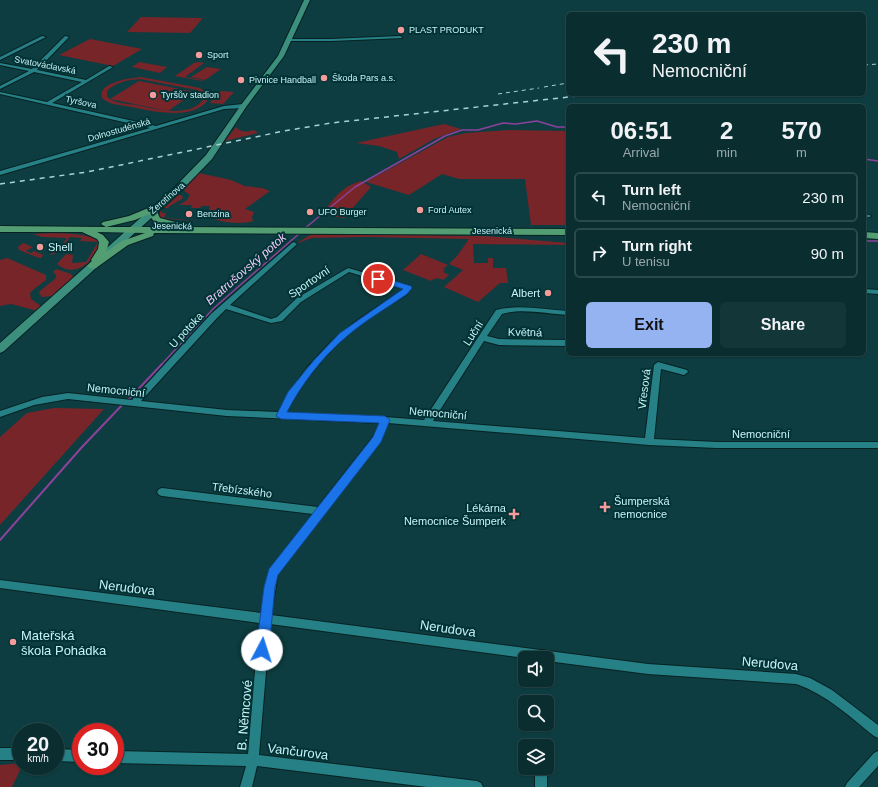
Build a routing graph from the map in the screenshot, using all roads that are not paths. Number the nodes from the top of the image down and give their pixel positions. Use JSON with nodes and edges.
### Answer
{"nodes":[{"id":1,"x":307,"y":0,"type":"edge"},
{"id":2,"x":44,"y":36,"type":"dead end"},
{"id":3,"x":67,"y":36,"type":"dead end"},
{"id":4,"x":400,"y":37,"type":"dead end"},
{"id":5,"x":288,"y":40,"type":"junction"},
{"id":6,"x":0,"y":59,"type":"edge"},
{"id":7,"x":0,"y":64,"type":"edge"},
{"id":8,"x":111,"y":67,"type":"dead end"},
{"id":9,"x":33,"y":71,"type":"junction"},
{"id":10,"x":86,"y":81,"type":"junction"},
{"id":11,"x":0,"y":88,"type":"edge"},
{"id":12,"x":0,"y":93,"type":"edge"},
{"id":13,"x":49,"y":103,"type":"junction"},
{"id":14,"x":243,"y":106,"type":"junction"},
{"id":15,"x":158,"y":128,"type":"junction"},
{"id":16,"x":0,"y":173,"type":"edge"},
{"id":17,"x":153,"y":209,"type":"junction"},
{"id":18,"x":0,"y":224,"type":"edge"},
{"id":19,"x":104,"y":224,"type":"junction"},
{"id":20,"x":134,"y":227,"type":"junction"},
{"id":21,"x":177,"y":228,"type":"junction"},
{"id":22,"x":0,"y":229,"type":"edge"},
{"id":23,"x":70,"y":229,"type":"junction"},
{"id":24,"x":566,"y":232,"type":"edge"},
{"id":25,"x":866,"y":236,"type":"edge"},
{"id":26,"x":878,"y":236,"type":"edge"},
{"id":27,"x":294,"y":244,"type":"dead end"},
{"id":28,"x":92,"y":266,"type":"junction"},
{"id":29,"x":866,"y":291,"type":"edge"},
{"id":30,"x":878,"y":292,"type":"edge"},
{"id":31,"x":225,"y":306,"type":"junction"},
{"id":32,"x":566,"y":314,"type":"edge"},
{"id":33,"x":483,"y":338,"type":"junction"},
{"id":34,"x":566,"y":343,"type":"edge"},
{"id":35,"x":0,"y":349,"type":"edge"},
{"id":36,"x":684,"y":372,"type":"dead end"},
{"id":37,"x":129,"y":402,"type":"junction"},
{"id":38,"x":0,"y":414,"type":"edge"},
{"id":39,"x":281,"y":416,"type":"junction"},
{"id":40,"x":385,"y":420,"type":"junction"},
{"id":41,"x":427,"y":423,"type":"junction"},
{"id":42,"x":649,"y":442,"type":"junction"},
{"id":43,"x":878,"y":444,"type":"edge"},
{"id":44,"x":162,"y":492,"type":"dead end"},
{"id":45,"x":320,"y":511,"type":"junction"},
{"id":46,"x":0,"y":584,"type":"edge"},
{"id":47,"x":265,"y":618,"type":"junction"},
{"id":48,"x":878,"y":732,"type":"edge"},
{"id":49,"x":0,"y":754,"type":"edge"},
{"id":50,"x":12,"y":754,"type":"edge"},
{"id":51,"x":124,"y":757,"type":"edge"},
{"id":52,"x":878,"y":757,"type":"edge"},
{"id":53,"x":253,"y":760,"type":"junction"},
{"id":54,"x":541,"y":775,"type":"edge"},
{"id":55,"x":246,"y":787,"type":"edge"},
{"id":56,"x":477,"y":787,"type":"edge"},
{"id":57,"x":541,"y":787,"type":"edge"},
{"id":58,"x":850,"y":787,"type":"edge"}],
"edges":[{"from":1,"to":5,"type":"street","name":"Žerotínova"},
{"from":2,"to":6,"type":"street"},
{"from":3,"to":9,"type":"street"},
{"from":4,"to":5,"type":"street"},
{"from":5,"to":14,"type":"street","name":"Žerotínova"},
{"from":7,"to":9,"type":"street","name":"Svatováclavská"},
{"from":8,"to":10,"type":"street"},
{"from":9,"to":10,"type":"street","name":"Svatováclavská"},
{"from":9,"to":11,"type":"street"},
{"from":10,"to":13,"type":"street"},
{"from":12,"to":13,"type":"street","name":"Tyršova"},
{"from":13,"to":15,"type":"street","name":"Tyršova"},
{"from":14,"to":15,"type":"street","name":"Dolnostudénská"},
{"from":14,"to":17,"type":"street","name":"Žerotínova"},
{"from":15,"to":16,"type":"street","name":"Dolnostudénská"},
{"from":17,"to":19,"type":"main road"},
{"from":17,"to":20,"type":"street","name":"Žerotínova"},
{"from":17,"to":21,"type":"main road"},
{"from":18,"to":19,"type":"main road","name":"Jesenická"},
{"from":19,"to":20,"type":"main road","name":"Jesenická"},
{"from":20,"to":21,"type":"main road","name":"Jesenická"},
{"from":20,"to":23,"type":"main road","name":"Jesenická"},
{"from":20,"to":28,"type":"street","name":"Žerotínova"},
{"from":21,"to":24,"type":"main road","name":"Jesenická"},
{"from":21,"to":28,"type":"main road"},
{"from":22,"to":23,"type":"main road","name":"Jesenická"},
{"from":23,"to":28,"type":"main road"},
{"from":25,"to":26,"type":"main road"},
{"from":27,"to":31,"type":"street","name":"U potoka"},
{"from":28,"to":35,"type":"street","name":"Žerotínova"},
{"from":29,"to":30,"type":"street"},
{"from":31,"to":37,"type":"street","name":"U potoka"},
{"from":31,"to":39,"type":"street","name":"Sportovní"},
{"from":32,"to":33,"type":"street","name":"Luční"},
{"from":33,"to":34,"type":"street","name":"Květná"},
{"from":33,"to":41,"type":"street","name":"Luční"},
{"from":36,"to":42,"type":"street","name":"Vřesová"},
{"from":37,"to":38,"type":"street","name":"Nemocniční"},
{"from":37,"to":39,"type":"street","name":"Nemocniční"},
{"from":39,"to":40,"type":"street","name":"Nemocniční"},
{"from":40,"to":41,"type":"street","name":"Nemocniční"},
{"from":40,"to":45,"type":"street","name":"B. Němcové"},
{"from":41,"to":42,"type":"street","name":"Nemocniční"},
{"from":42,"to":43,"type":"street","name":"Nemocniční"},
{"from":44,"to":45,"type":"street","name":"Třebízského"},
{"from":45,"to":47,"type":"street","name":"B. Němcové"},
{"from":46,"to":47,"type":"street","name":"Nerudova"},
{"from":47,"to":48,"type":"street","name":"Nerudova"},
{"from":47,"to":53,"type":"street","name":"B. Němcové"},
{"from":49,"to":50,"type":"street"},
{"from":51,"to":53,"type":"street","name":"Vančurova"},
{"from":52,"to":58,"type":"street"},
{"from":53,"to":55,"type":"street","name":"B. Němcové"},
{"from":53,"to":56,"type":"street","name":"Vančurova"},
{"from":54,"to":57,"type":"street"}]}
